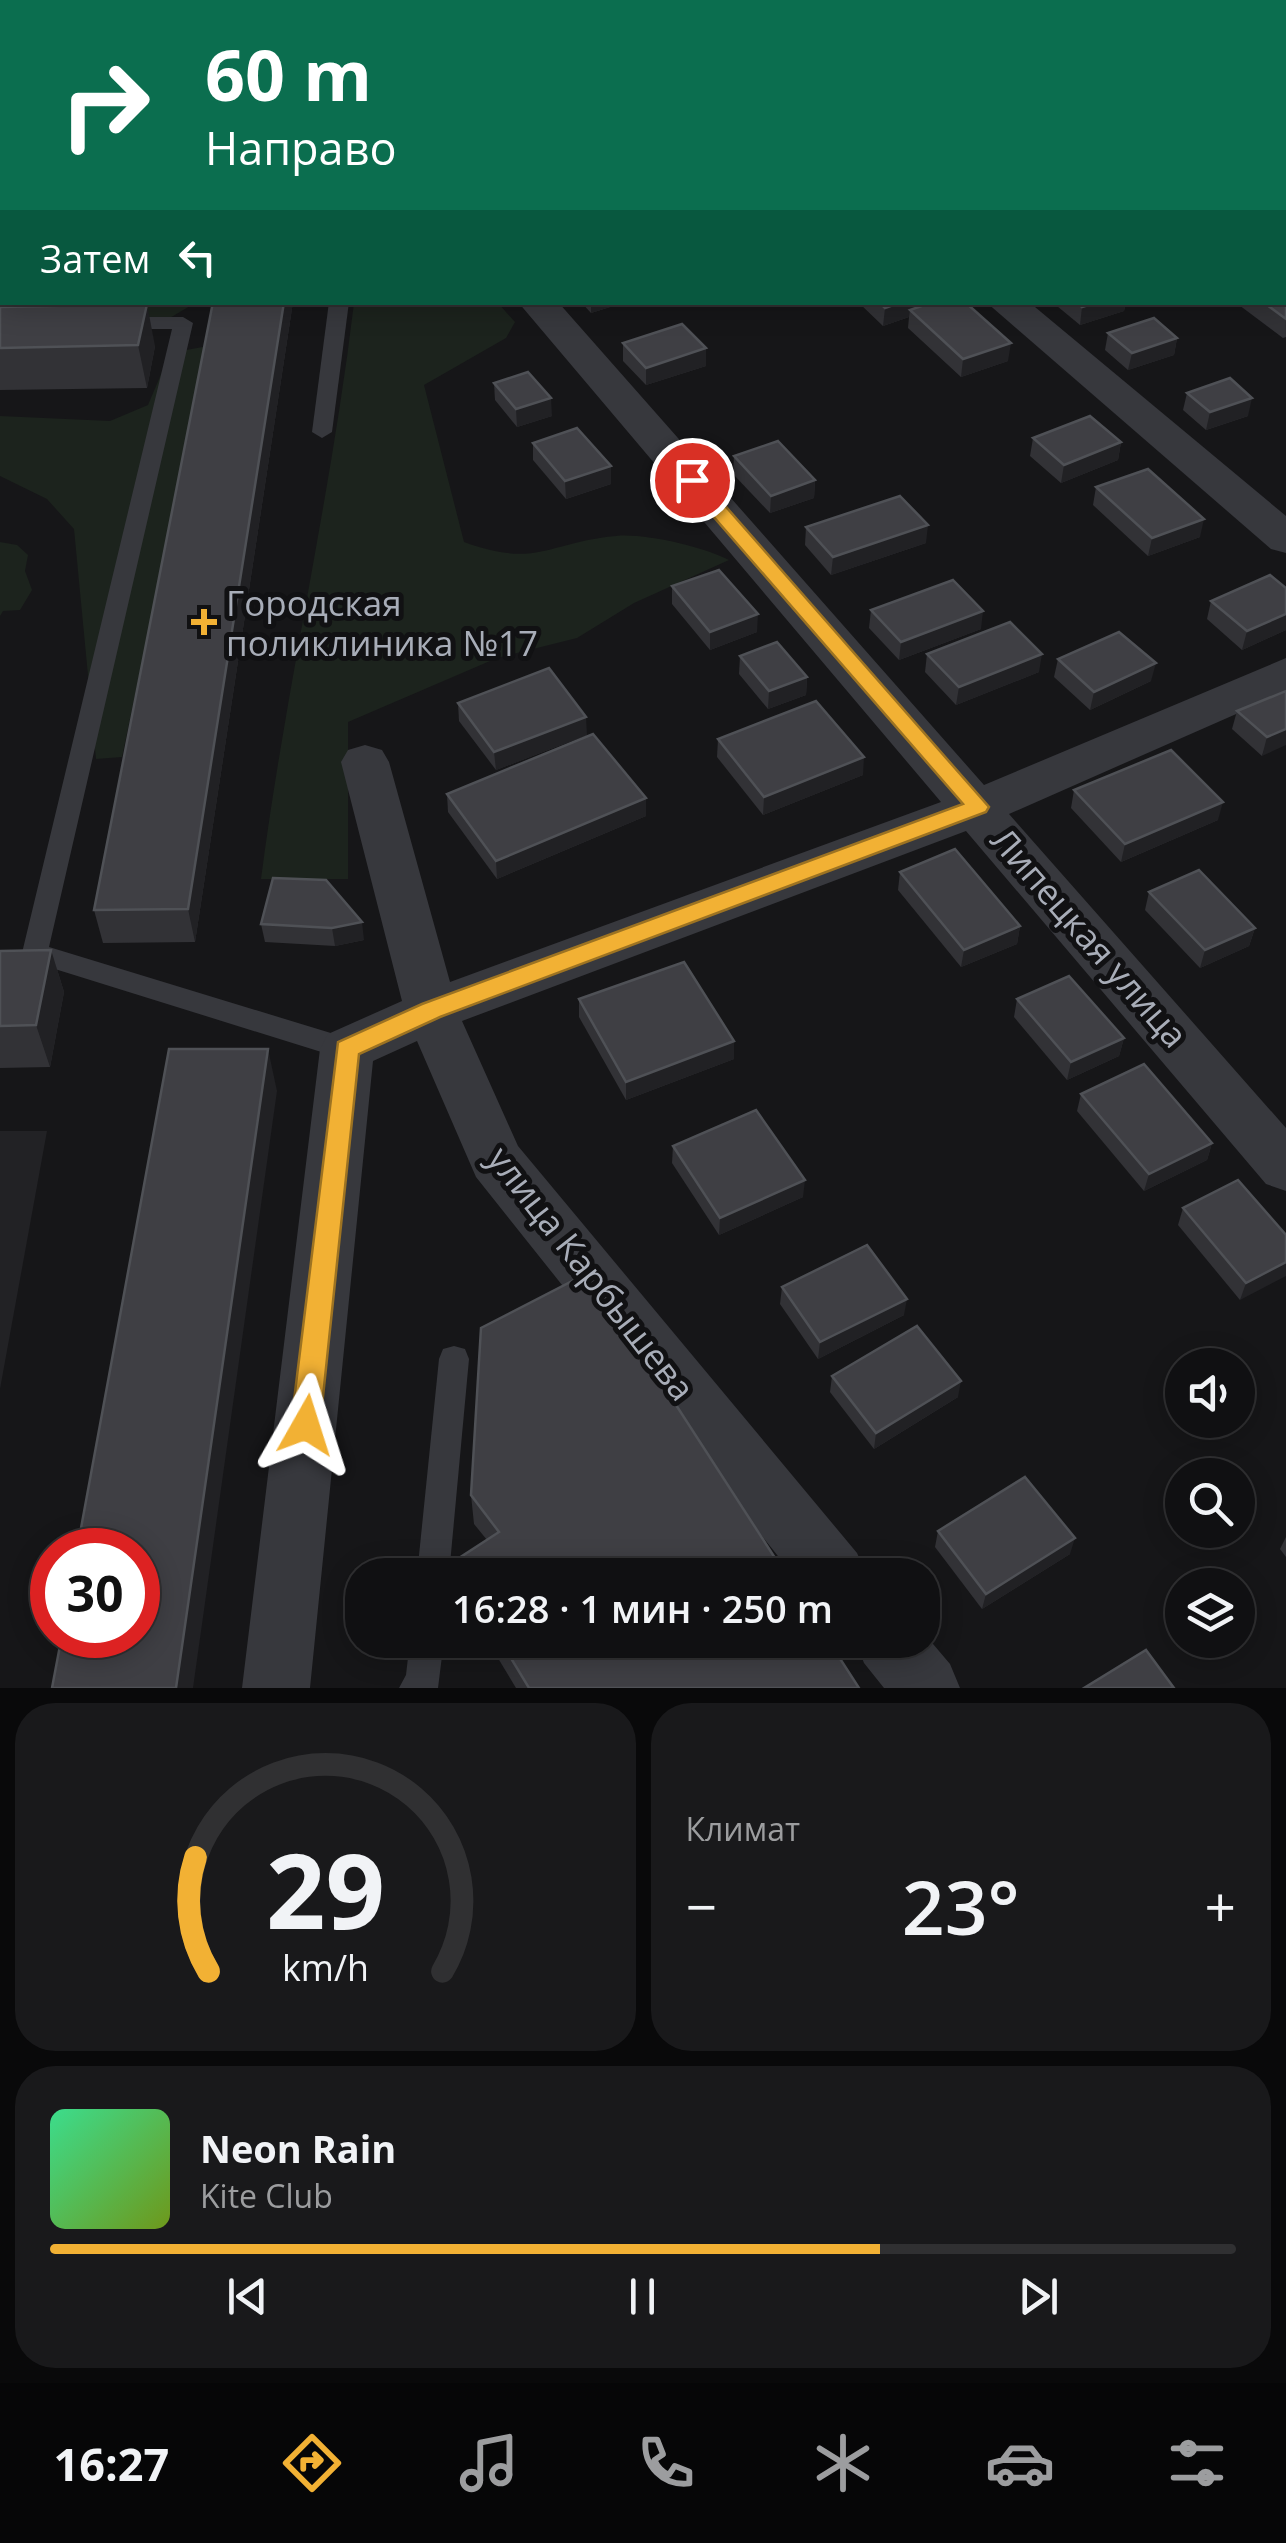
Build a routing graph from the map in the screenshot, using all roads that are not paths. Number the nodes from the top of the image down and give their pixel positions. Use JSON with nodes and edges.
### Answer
{"nodes":[{"id":1,"x":338,"y":305,"type":"edge"},
{"id":2,"x":539,"y":305,"type":"edge"},
{"id":3,"x":1009,"y":305,"type":"edge"},
{"id":4,"x":186,"y":313,"type":"edge"},
{"id":5,"x":92,"y":323,"type":"edge"},
{"id":6,"x":322,"y":432,"type":"dead end"},
{"id":7,"x":1286,"y":539,"type":"edge"},
{"id":8,"x":1286,"y":674,"type":"edge"},
{"id":9,"x":365,"y":762,"type":"dead end"},
{"id":10,"x":978,"y":807,"type":"junction"},
{"id":11,"x":0,"y":952,"type":"edge"},
{"id":12,"x":35,"y":953,"type":"junction"},
{"id":13,"x":431,"y":1011,"type":"junction"},
{"id":14,"x":347,"y":1048,"type":"junction"},
{"id":15,"x":1286,"y":1167,"type":"edge"},
{"id":16,"x":454,"y":1359,"type":"dead end"},
{"id":17,"x":435,"y":1558,"type":"edge"},
{"id":18,"x":819,"y":1558,"type":"edge"},
{"id":19,"x":425,"y":1658,"type":"edge"},
{"id":20,"x":902,"y":1658,"type":"edge"},
{"id":21,"x":276,"y":1688,"type":"edge"},
{"id":22,"x":416,"y":1688,"type":"edge"},
{"id":23,"x":926,"y":1688,"type":"edge"}],
"edges":[{"from":1,"to":6,"type":"lane"},
{"from":2,"to":10,"type":"street","name":"Липецкая улица"},
{"from":3,"to":7,"type":"street"},
{"from":4,"to":5,"type":"lane"},
{"from":4,"to":12,"type":"lane"},
{"from":8,"to":10,"type":"street"},
{"from":9,"to":13,"type":"street","name":"улица Карбышева"},
{"from":10,"to":13,"type":"street"},
{"from":10,"to":15,"type":"street","name":"Липецкая улица"},
{"from":11,"to":12,"type":"lane"},
{"from":12,"to":14,"type":"lane"},
{"from":13,"to":14,"type":"street"},
{"from":13,"to":18,"type":"street","name":"улица Карбышева"},
{"from":14,"to":21,"type":"street"},
{"from":16,"to":17,"type":"lane"},
{"from":19,"to":22,"type":"lane"},
{"from":20,"to":23,"type":"street"}]}
